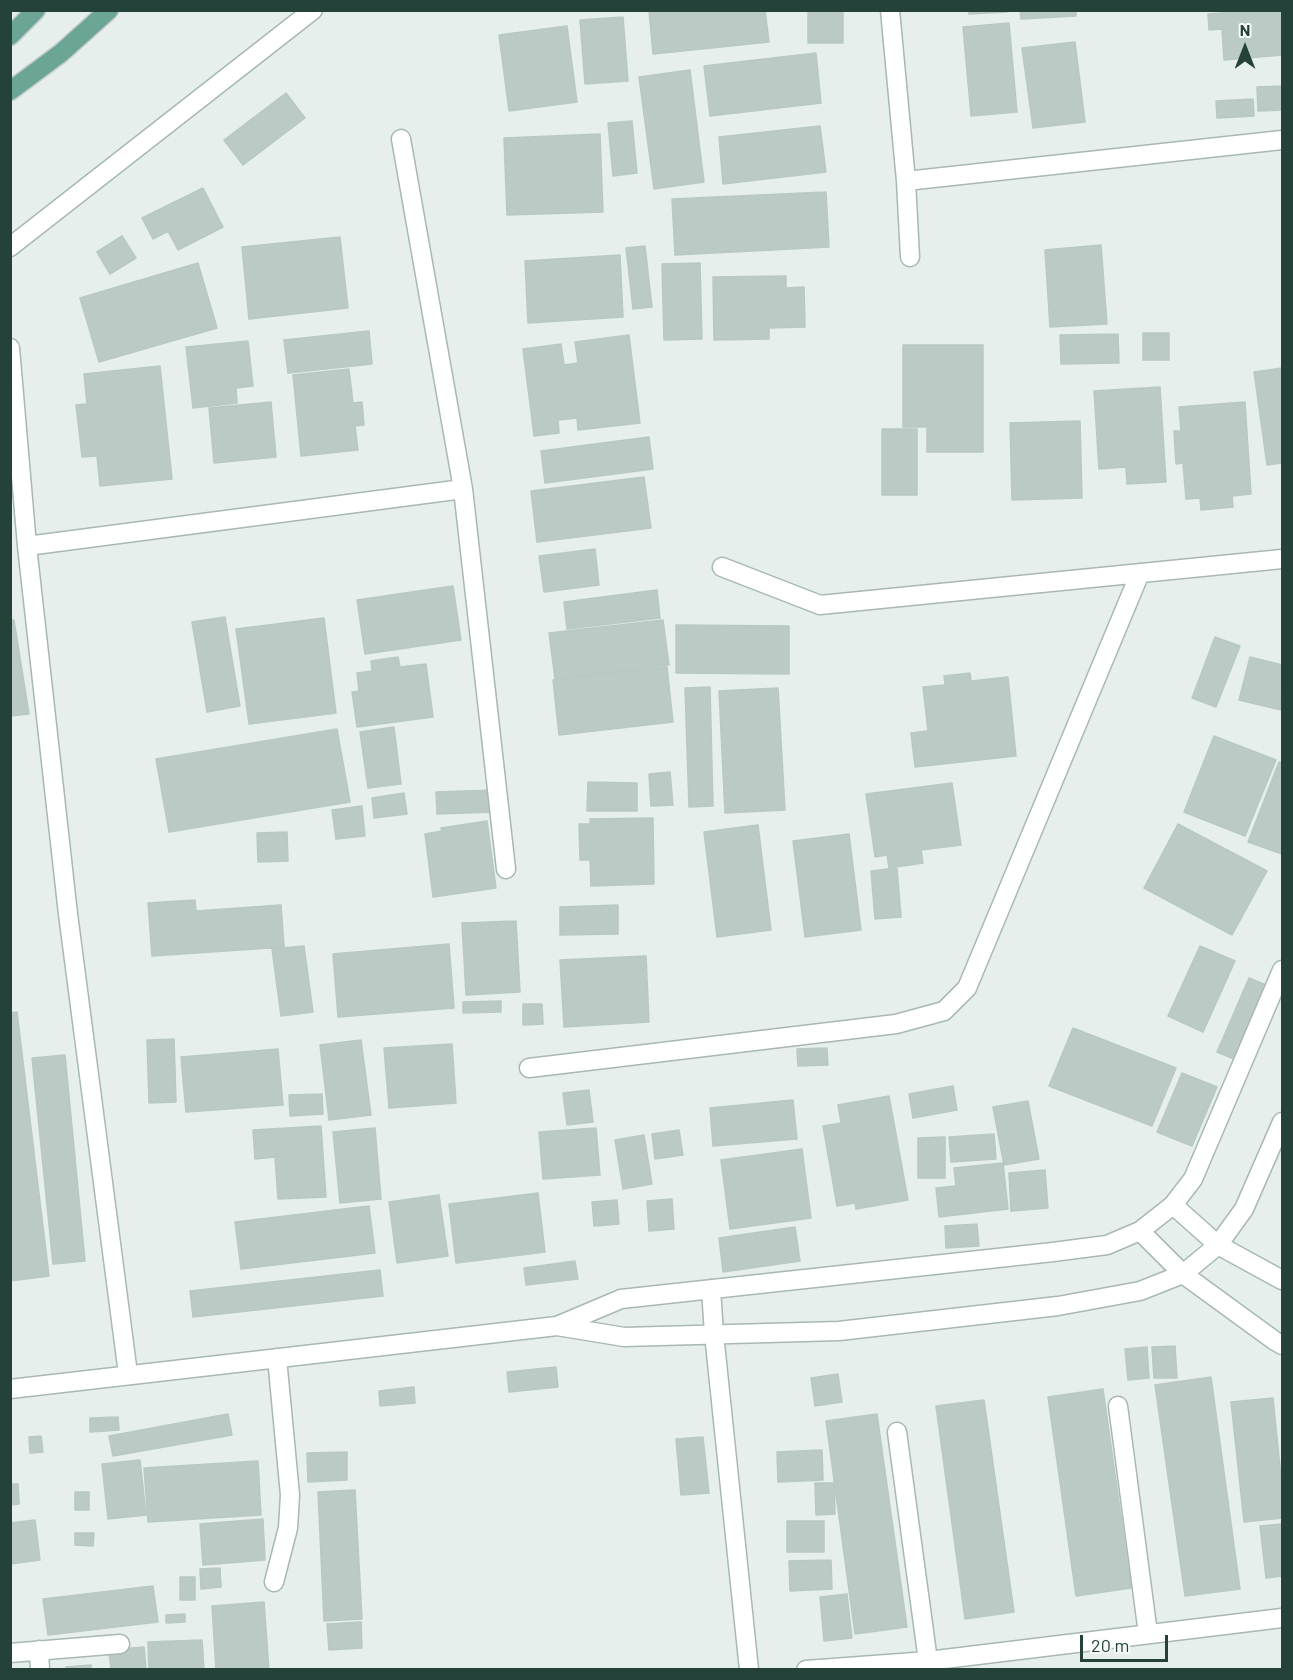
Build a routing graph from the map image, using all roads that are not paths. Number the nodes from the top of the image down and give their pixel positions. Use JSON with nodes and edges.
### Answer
{"nodes":[{"id":1,"x":36,"y":10,"type":"edge"},
{"id":2,"x":109,"y":10,"type":"edge"},
{"id":3,"x":313,"y":10,"type":"edge"},
{"id":4,"x":890,"y":10,"type":"edge"},
{"id":5,"x":10,"y":36,"type":"edge"},
{"id":6,"x":10,"y":91,"type":"edge"},
{"id":7,"x":401,"y":139,"type":"dead end"},
{"id":8,"x":1282,"y":140,"type":"edge"},
{"id":9,"x":906,"y":181,"type":"junction"},
{"id":10,"x":10,"y":247,"type":"edge"},
{"id":11,"x":910,"y":257,"type":"dead end"},
{"id":12,"x":10,"y":348,"type":"edge"},
{"id":13,"x":464,"y":489,"type":"junction"},
{"id":14,"x":10,"y":513,"type":"edge"},
{"id":15,"x":27,"y":546,"type":"junction"},
{"id":16,"x":1282,"y":559,"type":"edge"},
{"id":17,"x":722,"y":567,"type":"dead end"},
{"id":18,"x":1140,"y":573,"type":"junction"},
{"id":19,"x":506,"y":869,"type":"dead end"},
{"id":20,"x":1282,"y":970,"type":"edge"},
{"id":21,"x":530,"y":1068,"type":"dead end"},
{"id":22,"x":1282,"y":1122,"type":"edge"},
{"id":23,"x":1173,"y":1205,"type":"junction"},
{"id":24,"x":1140,"y":1231,"type":"junction"},
{"id":25,"x":1218,"y":1245,"type":"junction"},
{"id":26,"x":1183,"y":1274,"type":"junction"},
{"id":27,"x":1282,"y":1280,"type":"edge"},
{"id":28,"x":711,"y":1289,"type":"junction"},
{"id":29,"x":557,"y":1326,"type":"junction"},
{"id":30,"x":714,"y":1334,"type":"junction"},
{"id":31,"x":1282,"y":1345,"type":"edge"},
{"id":32,"x":277,"y":1358,"type":"junction"},
{"id":33,"x":128,"y":1374,"type":"junction"},
{"id":34,"x":10,"y":1389,"type":"edge"},
{"id":35,"x":1118,"y":1406,"type":"dead end"},
{"id":36,"x":897,"y":1432,"type":"dead end"},
{"id":37,"x":274,"y":1582,"type":"dead end"},
{"id":38,"x":1282,"y":1618,"type":"edge"},
{"id":39,"x":1148,"y":1634,"type":"junction"},
{"id":40,"x":120,"y":1644,"type":"dead end"},
{"id":41,"x":39,"y":1650,"type":"junction"},
{"id":42,"x":10,"y":1653,"type":"edge"},
{"id":43,"x":928,"y":1661,"type":"junction"},
{"id":44,"x":40,"y":1670,"type":"edge"},
{"id":45,"x":749,"y":1670,"type":"edge"},
{"id":46,"x":806,"y":1670,"type":"edge"}],
"edges":[{"from":1,"to":5,"type":"main road"},
{"from":2,"to":6,"type":"main road"},
{"from":3,"to":10,"type":"street"},
{"from":4,"to":9,"type":"street"},
{"from":7,"to":13,"type":"street"},
{"from":8,"to":9,"type":"street"},
{"from":9,"to":11,"type":"street"},
{"from":12,"to":15,"type":"street"},
{"from":13,"to":15,"type":"street"},
{"from":13,"to":19,"type":"street"},
{"from":14,"to":15,"type":"street"},
{"from":15,"to":33,"type":"street"},
{"from":16,"to":18,"type":"street"},
{"from":17,"to":18,"type":"street"},
{"from":18,"to":21,"type":"street"},
{"from":20,"to":23,"type":"street"},
{"from":22,"to":25,"type":"street"},
{"from":23,"to":24,"type":"street"},
{"from":23,"to":25,"type":"street"},
{"from":24,"to":26,"type":"street"},
{"from":24,"to":28,"type":"street"},
{"from":25,"to":26,"type":"street"},
{"from":25,"to":27,"type":"street"},
{"from":26,"to":30,"type":"street"},
{"from":26,"to":31,"type":"street"},
{"from":28,"to":29,"type":"street"},
{"from":28,"to":30,"type":"street"},
{"from":29,"to":30,"type":"street"},
{"from":29,"to":32,"type":"street"},
{"from":30,"to":45,"type":"street"},
{"from":32,"to":33,"type":"street"},
{"from":32,"to":37,"type":"street"},
{"from":33,"to":34,"type":"street"},
{"from":35,"to":39,"type":"street"},
{"from":36,"to":43,"type":"street"},
{"from":38,"to":39,"type":"street"},
{"from":39,"to":43,"type":"street"},
{"from":40,"to":41,"type":"street"},
{"from":41,"to":42,"type":"street"},
{"from":41,"to":44,"type":"street"},
{"from":43,"to":46,"type":"street"}]}
